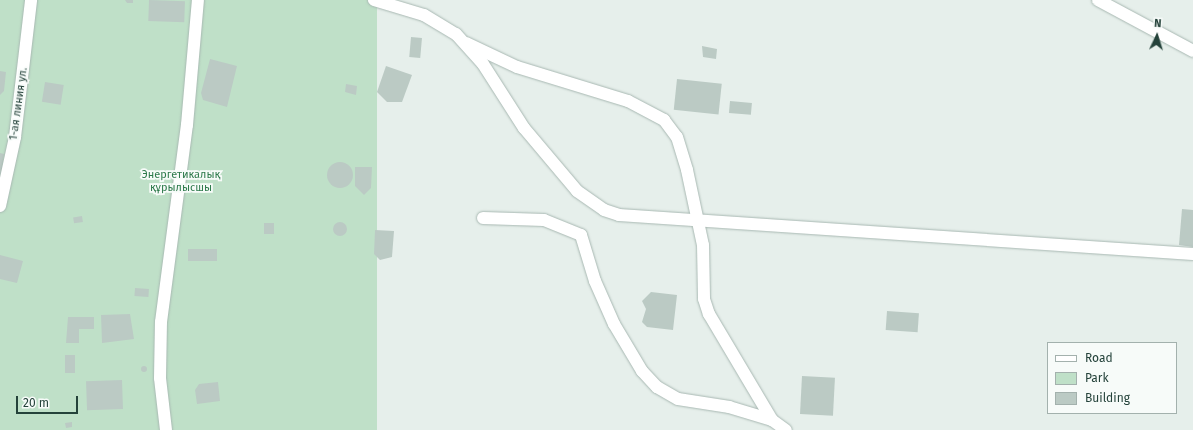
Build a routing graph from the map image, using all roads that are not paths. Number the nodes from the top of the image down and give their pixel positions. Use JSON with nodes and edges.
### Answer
{"nodes":[{"id":1,"x":31,"y":0,"type":"edge"},
{"id":2,"x":198,"y":0,"type":"edge"},
{"id":3,"x":374,"y":0,"type":"edge"},
{"id":4,"x":1098,"y":0,"type":"edge"},
{"id":5,"x":462,"y":41,"type":"junction"},
{"id":6,"x":1193,"y":51,"type":"edge"},
{"id":7,"x":0,"y":206,"type":"edge"},
{"id":8,"x":483,"y":218,"type":"dead end"},
{"id":9,"x":698,"y":219,"type":"junction"},
{"id":10,"x":1193,"y":254,"type":"edge"},
{"id":11,"x":772,"y":420,"type":"junction"},
{"id":12,"x":166,"y":430,"type":"edge"},
{"id":13,"x":786,"y":430,"type":"edge"}],
"edges":[{"from":1,"to":7,"type":"street","name":"1-ая линия ул."},
{"from":2,"to":12,"type":"street"},
{"from":3,"to":5,"type":"street"},
{"from":4,"to":6,"type":"street"},
{"from":5,"to":9,"type":"street"},
{"from":5,"to":9,"type":"street"},
{"from":8,"to":11,"type":"street"},
{"from":9,"to":10,"type":"street"},
{"from":9,"to":11,"type":"street"},
{"from":11,"to":13,"type":"street"}]}
